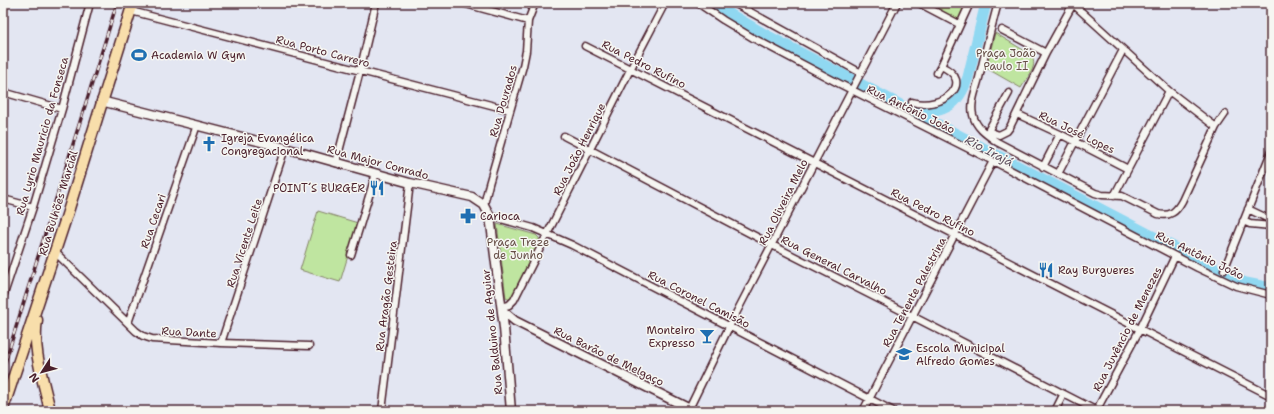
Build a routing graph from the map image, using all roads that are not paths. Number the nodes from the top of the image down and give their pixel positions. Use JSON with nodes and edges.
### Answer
{"nodes":[{"id":1,"x":90,"y":3,"type":"edge"},
{"id":2,"x":376,"y":3,"type":"edge"},
{"id":3,"x":462,"y":3,"type":"edge"},
{"id":4,"x":535,"y":3,"type":"edge"},
{"id":5,"x":665,"y":3,"type":"edge"},
{"id":6,"x":698,"y":3,"type":"edge"},
{"id":7,"x":734,"y":3,"type":"edge"},
{"id":8,"x":898,"y":3,"type":"edge"},
{"id":9,"x":919,"y":3,"type":"edge"},
{"id":10,"x":970,"y":3,"type":"edge"},
{"id":11,"x":998,"y":3,"type":"edge"},
{"id":12,"x":1073,"y":4,"type":"edge"},
{"id":13,"x":132,"y":7,"type":"edge"},
{"id":14,"x":528,"y":21,"type":"junction"},
{"id":15,"x":959,"y":24,"type":"junction"},
{"id":16,"x":1002,"y":30,"type":"dead end"},
{"id":17,"x":585,"y":46,"type":"dead end"},
{"id":18,"x":1123,"y":50,"type":"junction"},
{"id":19,"x":1046,"y":53,"type":"junction"},
{"id":20,"x":941,"y":66,"type":"junction"},
{"id":21,"x":631,"y":68,"type":"junction"},
{"id":22,"x":360,"y":71,"type":"junction"},
{"id":23,"x":938,"y":73,"type":"dead end"},
{"id":24,"x":860,"y":74,"type":"junction"},
{"id":25,"x":852,"y":90,"type":"junction"},
{"id":26,"x":1169,"y":91,"type":"junction"},
{"id":27,"x":3,"y":92,"type":"edge"},
{"id":28,"x":1009,"y":94,"type":"dead end"},
{"id":29,"x":102,"y":101,"type":"junction"},
{"id":30,"x":912,"y":102,"type":"dead end"},
{"id":31,"x":62,"y":109,"type":"junction"},
{"id":32,"x":510,"y":110,"type":"junction"},
{"id":33,"x":1017,"y":114,"type":"junction"},
{"id":34,"x":1225,"y":114,"type":"dead end"},
{"id":35,"x":197,"y":125,"type":"junction"},
{"id":36,"x":1216,"y":128,"type":"junction"},
{"id":37,"x":987,"y":133,"type":"junction"},
{"id":38,"x":1060,"y":134,"type":"junction"},
{"id":39,"x":564,"y":136,"type":"dead end"},
{"id":40,"x":1074,"y":141,"type":"junction"},
{"id":41,"x":285,"y":148,"type":"junction"},
{"id":42,"x":590,"y":149,"type":"junction"},
{"id":43,"x":1271,"y":152,"type":"edge"},
{"id":44,"x":993,"y":161,"type":"junction"},
{"id":45,"x":336,"y":162,"type":"junction"},
{"id":46,"x":815,"y":162,"type":"junction"},
{"id":47,"x":1043,"y":167,"type":"junction"},
{"id":48,"x":1128,"y":169,"type":"junction"},
{"id":49,"x":376,"y":174,"type":"junction"},
{"id":50,"x":1058,"y":174,"type":"junction"},
{"id":51,"x":410,"y":183,"type":"junction"},
{"id":52,"x":1114,"y":196,"type":"junction"},
{"id":53,"x":3,"y":199,"type":"edge"},
{"id":54,"x":484,"y":204,"type":"junction"},
{"id":55,"x":33,"y":207,"type":"junction"},
{"id":56,"x":1248,"y":209,"type":"junction"},
{"id":57,"x":490,"y":216,"type":"junction"},
{"id":58,"x":1271,"y":220,"type":"edge"},
{"id":59,"x":1244,"y":221,"type":"junction"},
{"id":60,"x":1271,"y":226,"type":"edge"},
{"id":61,"x":548,"y":234,"type":"junction"},
{"id":62,"x":956,"y":235,"type":"junction"},
{"id":63,"x":772,"y":245,"type":"junction"},
{"id":64,"x":55,"y":252,"type":"junction"},
{"id":65,"x":351,"y":255,"type":"dead end"},
{"id":66,"x":1175,"y":256,"type":"junction"},
{"id":67,"x":1224,"y":270,"type":"dead end"},
{"id":68,"x":5,"y":283,"type":"edge"},
{"id":69,"x":1271,"y":294,"type":"edge"},
{"id":70,"x":3,"y":297,"type":"edge"},
{"id":71,"x":40,"y":300,"type":"junction"},
{"id":72,"x":511,"y":304,"type":"junction"},
{"id":73,"x":502,"y":308,"type":"junction"},
{"id":74,"x":912,"y":316,"type":"junction"},
{"id":75,"x":514,"y":320,"type":"junction"},
{"id":76,"x":128,"y":323,"type":"junction"},
{"id":77,"x":730,"y":326,"type":"junction"},
{"id":78,"x":504,"y":328,"type":"junction"},
{"id":79,"x":1140,"y":329,"type":"junction"},
{"id":80,"x":221,"y":343,"type":"junction"},
{"id":81,"x":309,"y":346,"type":"dead end"},
{"id":82,"x":20,"y":354,"type":"junction"},
{"id":83,"x":38,"y":355,"type":"junction"},
{"id":84,"x":1064,"y":395,"type":"junction"},
{"id":85,"x":1271,"y":396,"type":"edge"},
{"id":86,"x":870,"y":399,"type":"junction"},
{"id":87,"x":3,"y":409,"type":"edge"},
{"id":88,"x":690,"y":410,"type":"edge"},
{"id":89,"x":50,"y":411,"type":"edge"},
{"id":90,"x":382,"y":411,"type":"edge"},
{"id":91,"x":510,"y":411,"type":"edge"},
{"id":92,"x":863,"y":411,"type":"edge"},
{"id":93,"x":893,"y":411,"type":"edge"},
{"id":94,"x":1055,"y":411,"type":"edge"},
{"id":95,"x":1096,"y":411,"type":"edge"}],
"edges":[{"from":1,"to":31,"type":"street","name":"Rua Lyrio Mauricio da Fonseca"},
{"from":2,"to":22,"type":"street"},
{"from":3,"to":14,"type":"street"},
{"from":4,"to":14,"type":"street","name":"Rua Dourados"},
{"from":5,"to":21,"type":"street","name":"Rua João Henrique"},
{"from":6,"to":25,"type":"street","name":"Rua Antônio João"},
{"from":7,"to":24,"type":"street","name":"Rua Antônio João"},
{"from":8,"to":24,"type":"street","name":"Rua Oliveira Melo"},
{"from":9,"to":15,"type":"street"},
{"from":10,"to":15,"type":"street"},
{"from":11,"to":37,"type":"street","name":"Rua Antônio João"},
{"from":12,"to":18,"type":"street"},
{"from":12,"to":19,"type":"street"},
{"from":13,"to":22,"type":"street","name":"Rua Porto Carrero"},
{"from":13,"to":29,"type":"main road","name":"Rua Bulhões Marcial"},
{"from":14,"to":32,"type":"street","name":"Rua Dourados"},
{"from":15,"to":20,"type":"street"},
{"from":16,"to":19,"type":"street"},
{"from":17,"to":21,"type":"street","name":"Rua Pedro Rufino"},
{"from":18,"to":26,"type":"street"},
{"from":18,"to":40,"type":"street"},
{"from":19,"to":33,"type":"street"},
{"from":20,"to":23,"type":"street"},
{"from":20,"to":30,"type":"street","name":"Rua Antônio João"},
{"from":21,"to":42,"type":"street","name":"Rua João Henrique"},
{"from":21,"to":46,"type":"street","name":"Rua Pedro Rufino"},
{"from":22,"to":32,"type":"street","name":"Rua Porto Carrero"},
{"from":22,"to":45,"type":"street"},
{"from":24,"to":25,"type":"street","name":"Rua Oliveira Melo"},
{"from":25,"to":44,"type":"street","name":"Rua Antônio João"},
{"from":25,"to":46,"type":"street","name":"Rua Oliveira Melo"},
{"from":26,"to":36,"type":"street"},
{"from":26,"to":48,"type":"street"},
{"from":27,"to":31,"type":"street"},
{"from":28,"to":37,"type":"street"},
{"from":29,"to":35,"type":"street","name":"Rua Major Conrado"},
{"from":29,"to":64,"type":"main road","name":"Rua Bulhões Marcial"},
{"from":31,"to":55,"type":"street","name":"Rua Lyrio Mauricio da Fonseca"},
{"from":32,"to":54,"type":"street","name":"Rua Dourados"},
{"from":33,"to":37,"type":"street"},
{"from":33,"to":38,"type":"street","name":"Rua José Lopes"},
{"from":34,"to":36,"type":"street"},
{"from":35,"to":41,"type":"street","name":"Rua Major Conrado"},
{"from":35,"to":76,"type":"street","name":"Rua Cecari"},
{"from":36,"to":52,"type":"street","name":"Rua Antônio João"},
{"from":37,"to":47,"type":"street","name":"Rua Antônio João"},
{"from":38,"to":40,"type":"street","name":"Rua José Lopes"},
{"from":38,"to":47,"type":"street"},
{"from":39,"to":42,"type":"street","name":"Rua General Carvalho"},
{"from":40,"to":48,"type":"street","name":"Rua José Lopes"},
{"from":40,"to":50,"type":"street"},
{"from":41,"to":45,"type":"street","name":"Rua Major Conrado"},
{"from":41,"to":80,"type":"street","name":"Rua Vicente Leite"},
{"from":42,"to":61,"type":"street","name":"Rua João Henrique"},
{"from":42,"to":63,"type":"street","name":"Rua General Carvalho"},
{"from":43,"to":56,"type":"street"},
{"from":44,"to":62,"type":"street","name":"Rua Tenente Palestrina"},
{"from":44,"to":66,"type":"street","name":"Rua Antônio João"},
{"from":45,"to":49,"type":"street","name":"Rua Major Conrado"},
{"from":46,"to":62,"type":"street","name":"Rua Pedro Rufino"},
{"from":46,"to":63,"type":"street","name":"Rua Oliveira Melo"},
{"from":47,"to":50,"type":"street","name":"Rua Antônio João"},
{"from":48,"to":52,"type":"street"},
{"from":49,"to":51,"type":"street","name":"Rua Major Conrado"},
{"from":49,"to":65,"type":"street"},
{"from":50,"to":52,"type":"street","name":"Rua Antônio João"},
{"from":51,"to":54,"type":"street","name":"Rua Major Conrado"},
{"from":51,"to":90,"type":"street","name":"Rua Aragão Gesteira"},
{"from":53,"to":55,"type":"street"},
{"from":54,"to":57,"type":"street","name":"Rua Balduino de Aguiar"},
{"from":55,"to":68,"type":"street","name":"Rua Lyrio Mauricio da Fonseca"},
{"from":56,"to":58,"type":"street"},
{"from":56,"to":59,"type":"street"},
{"from":57,"to":61,"type":"street","name":"Rua Coronel Camisão"},
{"from":57,"to":73,"type":"street","name":"Rua Balduino de Aguiar"},
{"from":59,"to":60,"type":"street"},
{"from":59,"to":67,"type":"street"},
{"from":61,"to":72,"type":"street","name":"Rua João Henrique"},
{"from":61,"to":77,"type":"street","name":"Rua Coronel Camisão"},
{"from":62,"to":74,"type":"street","name":"Rua Tenente Palestrina"},
{"from":62,"to":79,"type":"street","name":"Rua Pedro Rufino"},
{"from":63,"to":74,"type":"street","name":"Rua General Carvalho"},
{"from":63,"to":77,"type":"street","name":"Rua Oliveira Melo"},
{"from":64,"to":71,"type":"main road","name":"Rua Bulhões Marcial"},
{"from":64,"to":76,"type":"street","name":"Rua Dante"},
{"from":66,"to":69,"type":"street","name":"Rua Antônio João"},
{"from":66,"to":79,"type":"street","name":"Rua Juvêncio de Menezes"},
{"from":68,"to":70,"type":"street","name":"Rua Lyrio Mauricio da Fonseca"},
{"from":71,"to":82,"type":"main road","name":"Rua Bulhões Marcial"},
{"from":71,"to":83,"type":"main road"},
{"from":72,"to":73,"type":"street"},
{"from":72,"to":75,"type":"street"},
{"from":73,"to":75,"type":"street","name":"Rua Barão de Melgaço"},
{"from":73,"to":78,"type":"street","name":"Rua Balduino de Aguiar"},
{"from":74,"to":84,"type":"street","name":"Rua General Carvalho"},
{"from":74,"to":86,"type":"street","name":"Rua Tenente Palestrina"},
{"from":75,"to":78,"type":"street"},
{"from":75,"to":88,"type":"street","name":"Rua Barão de Melgaço"},
{"from":76,"to":80,"type":"street","name":"Rua Dante"},
{"from":77,"to":86,"type":"street","name":"Rua Coronel Camisão"},
{"from":77,"to":88,"type":"street","name":"Rua Oliveira Melo"},
{"from":78,"to":91,"type":"street","name":"Rua Balduino de Aguiar"},
{"from":79,"to":85,"type":"street","name":"Rua Pedro Rufino"},
{"from":79,"to":95,"type":"street","name":"Rua Juvêncio de Menezes"},
{"from":80,"to":81,"type":"street","name":"Rua Dante"},
{"from":82,"to":83,"type":"main road"},
{"from":82,"to":87,"type":"main road","name":"Rua Bulhões Marcial"},
{"from":83,"to":89,"type":"main road"},
{"from":84,"to":94,"type":"street"},
{"from":84,"to":95,"type":"street","name":"Rua General Carvalho"},
{"from":86,"to":92,"type":"street","name":"Rua Tenente Palestrina"},
{"from":86,"to":93,"type":"street","name":"Rua Coronel Camisão"}]}
